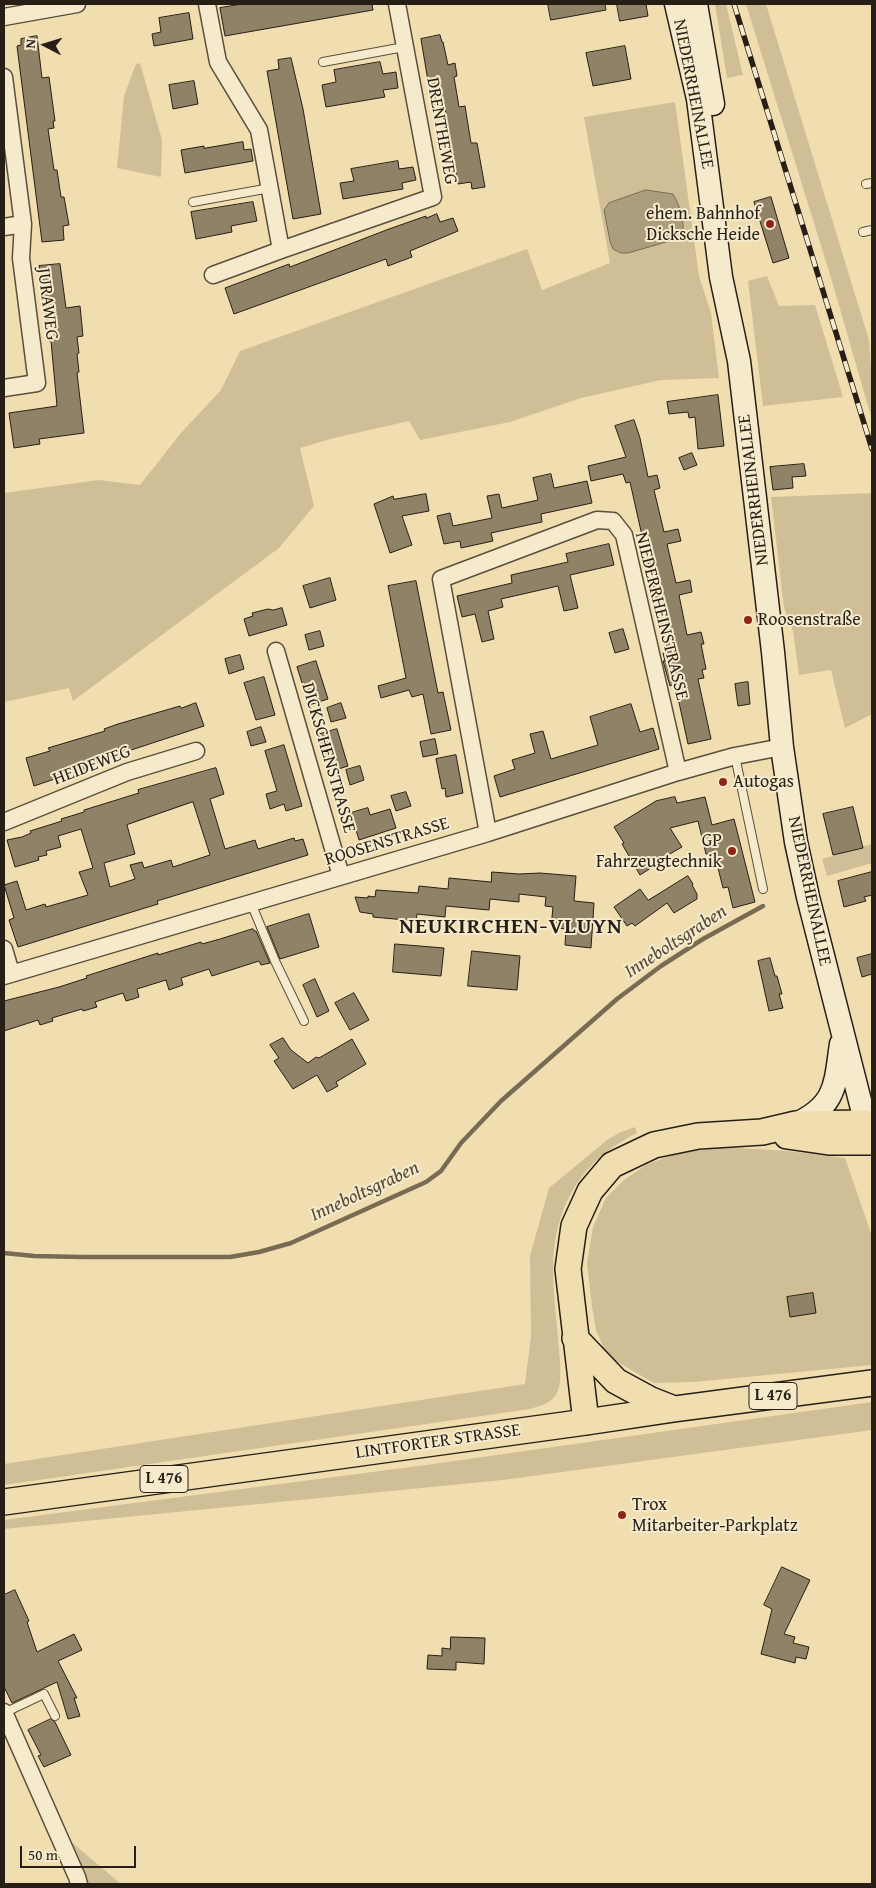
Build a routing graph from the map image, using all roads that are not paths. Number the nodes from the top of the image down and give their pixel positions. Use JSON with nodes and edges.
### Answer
{"nodes":[{"id":1,"x":77,"y":4,"type":"edge"},
{"id":2,"x":207,"y":4,"type":"edge"},
{"id":3,"x":397,"y":4,"type":"edge"},
{"id":4,"x":676,"y":4,"type":"edge"},
{"id":5,"x":696,"y":4,"type":"edge"},
{"id":6,"x":4,"y":17,"type":"edge"},
{"id":7,"x":404,"y":47,"type":"junction"},
{"id":8,"x":323,"y":62,"type":"dead end"},
{"id":9,"x":4,"y":77,"type":"edge"},
{"id":10,"x":270,"y":188,"type":"junction"},
{"id":11,"x":193,"y":202,"type":"dead end"},
{"id":12,"x":23,"y":224,"type":"junction"},
{"id":13,"x":4,"y":227,"type":"edge"},
{"id":14,"x":872,"y":230,"type":"edge"},
{"id":15,"x":863,"y":232,"type":"dead end"},
{"id":16,"x":281,"y":250,"type":"junction"},
{"id":17,"x":213,"y":275,"type":"dead end"},
{"id":18,"x":739,"y":361,"type":"junction"},
{"id":19,"x":4,"y":388,"type":"edge"},
{"id":20,"x":276,"y":651,"type":"dead end"},
{"id":21,"x":782,"y":747,"type":"junction"},
{"id":22,"x":196,"y":751,"type":"dead end"},
{"id":23,"x":736,"y":756,"type":"junction"},
{"id":24,"x":678,"y":772,"type":"junction"},
{"id":25,"x":4,"y":822,"type":"edge"},
{"id":26,"x":488,"y":833,"type":"junction"},
{"id":27,"x":342,"y":876,"type":"junction"},
{"id":28,"x":763,"y":889,"type":"dead end"},
{"id":29,"x":251,"y":903,"type":"junction"},
{"id":30,"x":4,"y":949,"type":"edge"},
{"id":31,"x":8,"y":974,"type":"edge"},
{"id":32,"x":304,"y":1021,"type":"dead end"},
{"id":33,"x":842,"y":1036,"type":"junction"},
{"id":34,"x":796,"y":1124,"type":"junction"},
{"id":35,"x":762,"y":1132,"type":"junction"},
{"id":36,"x":871,"y":1136,"type":"edge"},
{"id":37,"x":575,"y":1338,"type":"junction"},
{"id":38,"x":872,"y":1383,"type":"edge"},
{"id":39,"x":674,"y":1409,"type":"junction"},
{"id":40,"x":586,"y":1422,"type":"junction"},
{"id":41,"x":4,"y":1502,"type":"edge"},
{"id":42,"x":4,"y":1712,"type":"edge"},
{"id":43,"x":56,"y":1716,"type":"dead end"},
{"id":44,"x":79,"y":1884,"type":"edge"}],
"edges":[{"from":1,"to":6,"type":"street"},
{"from":2,"to":10,"type":"street"},
{"from":3,"to":7,"type":"street","name":"DRENTHEWEG"},
{"from":4,"to":18,"type":"main road","name":"NIEDERRHEINALLEE"},
{"from":5,"to":18,"type":"main road","name":"NIEDERRHEINALLEE"},
{"from":7,"to":8,"type":"lane"},
{"from":7,"to":16,"type":"street","name":"DRENTHEWEG"},
{"from":9,"to":12,"type":"street","name":"JURAWEG"},
{"from":10,"to":11,"type":"lane"},
{"from":10,"to":16,"type":"street"},
{"from":12,"to":13,"type":"street"},
{"from":12,"to":19,"type":"street","name":"JURAWEG"},
{"from":14,"to":15,"type":"lane"},
{"from":16,"to":17,"type":"street","name":"DRENTHEWEG"},
{"from":18,"to":21,"type":"main road","name":"NIEDERRHEINALLEE"},
{"from":20,"to":27,"type":"street","name":"DICKSCHENSTRASSE"},
{"from":21,"to":23,"type":"street","name":"ROOSENSTRASSE"},
{"from":21,"to":33,"type":"main road","name":"NIEDERRHEINALLEE"},
{"from":22,"to":25,"type":"street","name":"HEIDEWEG"},
{"from":23,"to":24,"type":"street","name":"ROOSENSTRASSE"},
{"from":23,"to":28,"type":"lane"},
{"from":24,"to":26,"type":"street","name":"ROOSENSTRASSE"},
{"from":24,"to":26,"type":"street","name":"NIEDERRHEINSTRASSE"},
{"from":26,"to":27,"type":"street","name":"ROOSENSTRASSE"},
{"from":27,"to":29,"type":"street","name":"ROOSENSTRASSE"},
{"from":29,"to":31,"type":"street","name":"ROOSENSTRASSE"},
{"from":29,"to":32,"type":"lane"},
{"from":30,"to":31,"type":"street"},
{"from":33,"to":34,"type":"main road"},
{"from":33,"to":36,"type":"main road","name":"NIEDERRHEINALLEE"},
{"from":34,"to":35,"type":"main road"},
{"from":34,"to":36,"type":"main road"},
{"from":35,"to":36,"type":"main road"},
{"from":35,"to":37,"type":"main road"},
{"from":37,"to":39,"type":"main road"},
{"from":37,"to":40,"type":"main road"},
{"from":38,"to":39,"type":"main road","name":"LINTFORTER STRASSE","number":"L 476"},
{"from":39,"to":40,"type":"main road","name":"LINTFORTER STRASSE","number":"L 476"},
{"from":40,"to":41,"type":"main road","name":"LINTFORTER STRASSE","number":"L 476"},
{"from":42,"to":43,"type":"lane"},
{"from":42,"to":44,"type":"street"}]}
